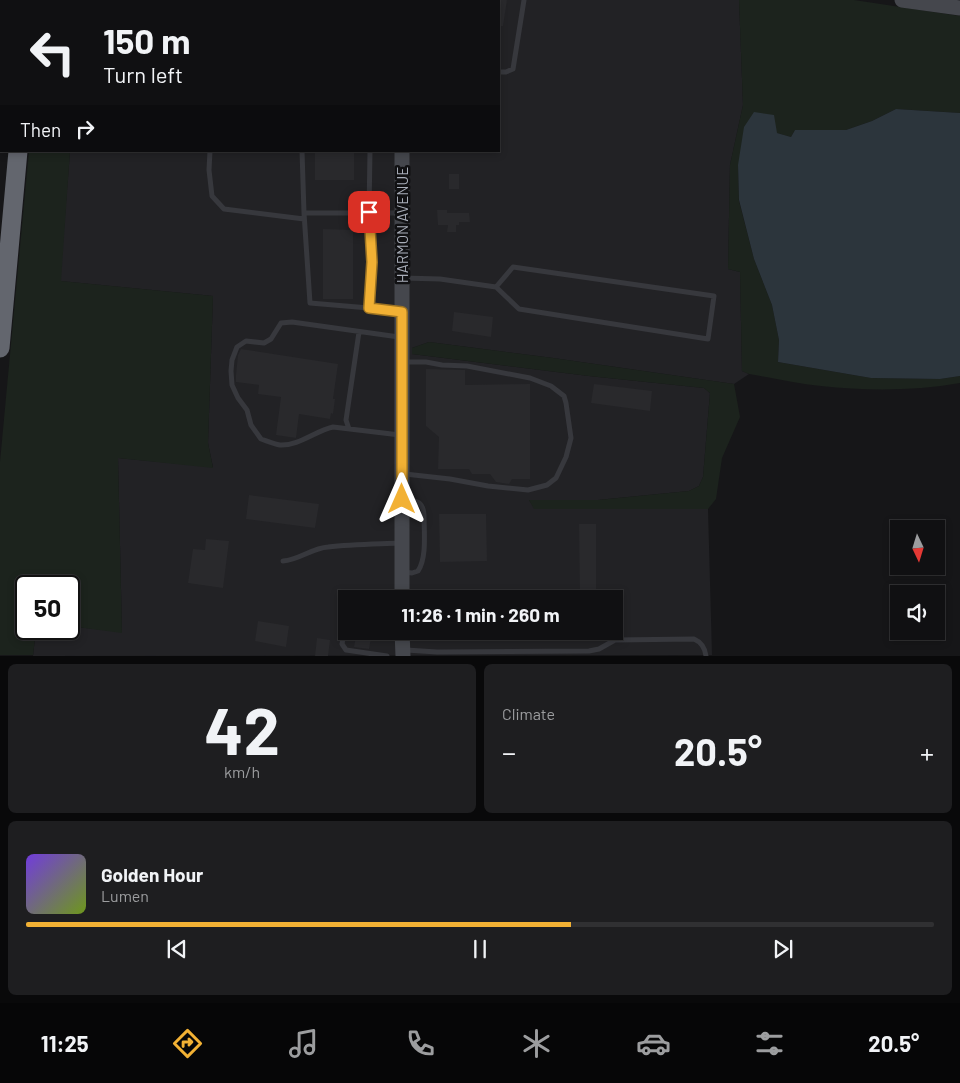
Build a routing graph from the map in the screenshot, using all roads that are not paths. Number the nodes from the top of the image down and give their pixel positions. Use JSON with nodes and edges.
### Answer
{"nodes":[{"id":1,"x":524,"y":0,"type":"edge"},
{"id":2,"x":902,"y":0,"type":"edge"},
{"id":3,"x":960,"y":8,"type":"edge"},
{"id":4,"x":500,"y":72,"type":"edge"},
{"id":5,"x":18,"y":152,"type":"edge"},
{"id":6,"x":210,"y":152,"type":"edge"},
{"id":7,"x":302,"y":152,"type":"edge"},
{"id":8,"x":370,"y":152,"type":"edge"},
{"id":9,"x":402,"y":152,"type":"edge"},
{"id":10,"x":369,"y":212,"type":"junction"},
{"id":11,"x":304,"y":213,"type":"junction"},
{"id":12,"x":402,"y":213,"type":"junction"},
{"id":13,"x":304,"y":219,"type":"junction"},
{"id":14,"x":402,"y":278,"type":"junction"},
{"id":15,"x":496,"y":287,"type":"junction"},
{"id":16,"x":369,"y":308,"type":"junction"},
{"id":17,"x":402,"y":312,"type":"junction"},
{"id":18,"x":359,"y":332,"type":"junction"},
{"id":19,"x":402,"y":337,"type":"junction"},
{"id":20,"x":0,"y":348,"type":"edge"},
{"id":21,"x":402,"y":362,"type":"junction"},
{"id":22,"x":349,"y":429,"type":"junction"},
{"id":23,"x":402,"y":435,"type":"junction"},
{"id":24,"x":402,"y":474,"type":"junction"},
{"id":25,"x":402,"y":499,"type":"junction"},
{"id":26,"x":402,"y":542,"type":"junction"},
{"id":27,"x":283,"y":561,"type":"dead end"},
{"id":28,"x":402,"y":572,"type":"junction"},
{"id":29,"x":402,"y":590,"type":"edge"},
{"id":30,"x":342,"y":640,"type":"edge"},
{"id":31,"x":402,"y":640,"type":"edge"},
{"id":32,"x":403,"y":653,"type":"edge"},
{"id":33,"x":387,"y":656,"type":"edge"},
{"id":34,"x":706,"y":656,"type":"edge"}],
"edges":[{"from":1,"to":4,"type":"lane"},
{"from":2,"to":3,"type":"main road"},
{"from":5,"to":20,"type":"highway"},
{"from":6,"to":13,"type":"lane"},
{"from":7,"to":11,"type":"lane"},
{"from":8,"to":10,"type":"lane"},
{"from":9,"to":12,"type":"main road","name":"HARMON AVENUE"},
{"from":10,"to":11,"type":"lane"},
{"from":10,"to":12,"type":"lane"},
{"from":10,"to":16,"type":"lane"},
{"from":11,"to":13,"type":"lane"},
{"from":12,"to":14,"type":"main road","name":"HARMON AVENUE"},
{"from":13,"to":16,"type":"lane"},
{"from":14,"to":15,"type":"lane"},
{"from":14,"to":17,"type":"main road","name":"HARMON AVENUE"},
{"from":15,"to":15,"type":"lane"},
{"from":16,"to":17,"type":"lane"},
{"from":17,"to":19,"type":"main road","name":"HARMON AVENUE"},
{"from":18,"to":19,"type":"lane"},
{"from":18,"to":22,"type":"lane"},
{"from":18,"to":22,"type":"lane"},
{"from":19,"to":21,"type":"main road","name":"HARMON AVENUE"},
{"from":21,"to":23,"type":"main road","name":"HARMON AVENUE"},
{"from":21,"to":24,"type":"lane"},
{"from":22,"to":23,"type":"lane"},
{"from":23,"to":24,"type":"main road","name":"HARMON AVENUE"},
{"from":24,"to":25,"type":"main road","name":"HARMON AVENUE"},
{"from":25,"to":26,"type":"main road","name":"HARMON AVENUE"},
{"from":25,"to":28,"type":"lane"},
{"from":26,"to":27,"type":"lane"},
{"from":26,"to":28,"type":"main road","name":"HARMON AVENUE"},
{"from":28,"to":29,"type":"main road","name":"HARMON AVENUE"},
{"from":30,"to":33,"type":"lane"},
{"from":31,"to":32,"type":"main road"},
{"from":32,"to":34,"type":"lane"}]}
